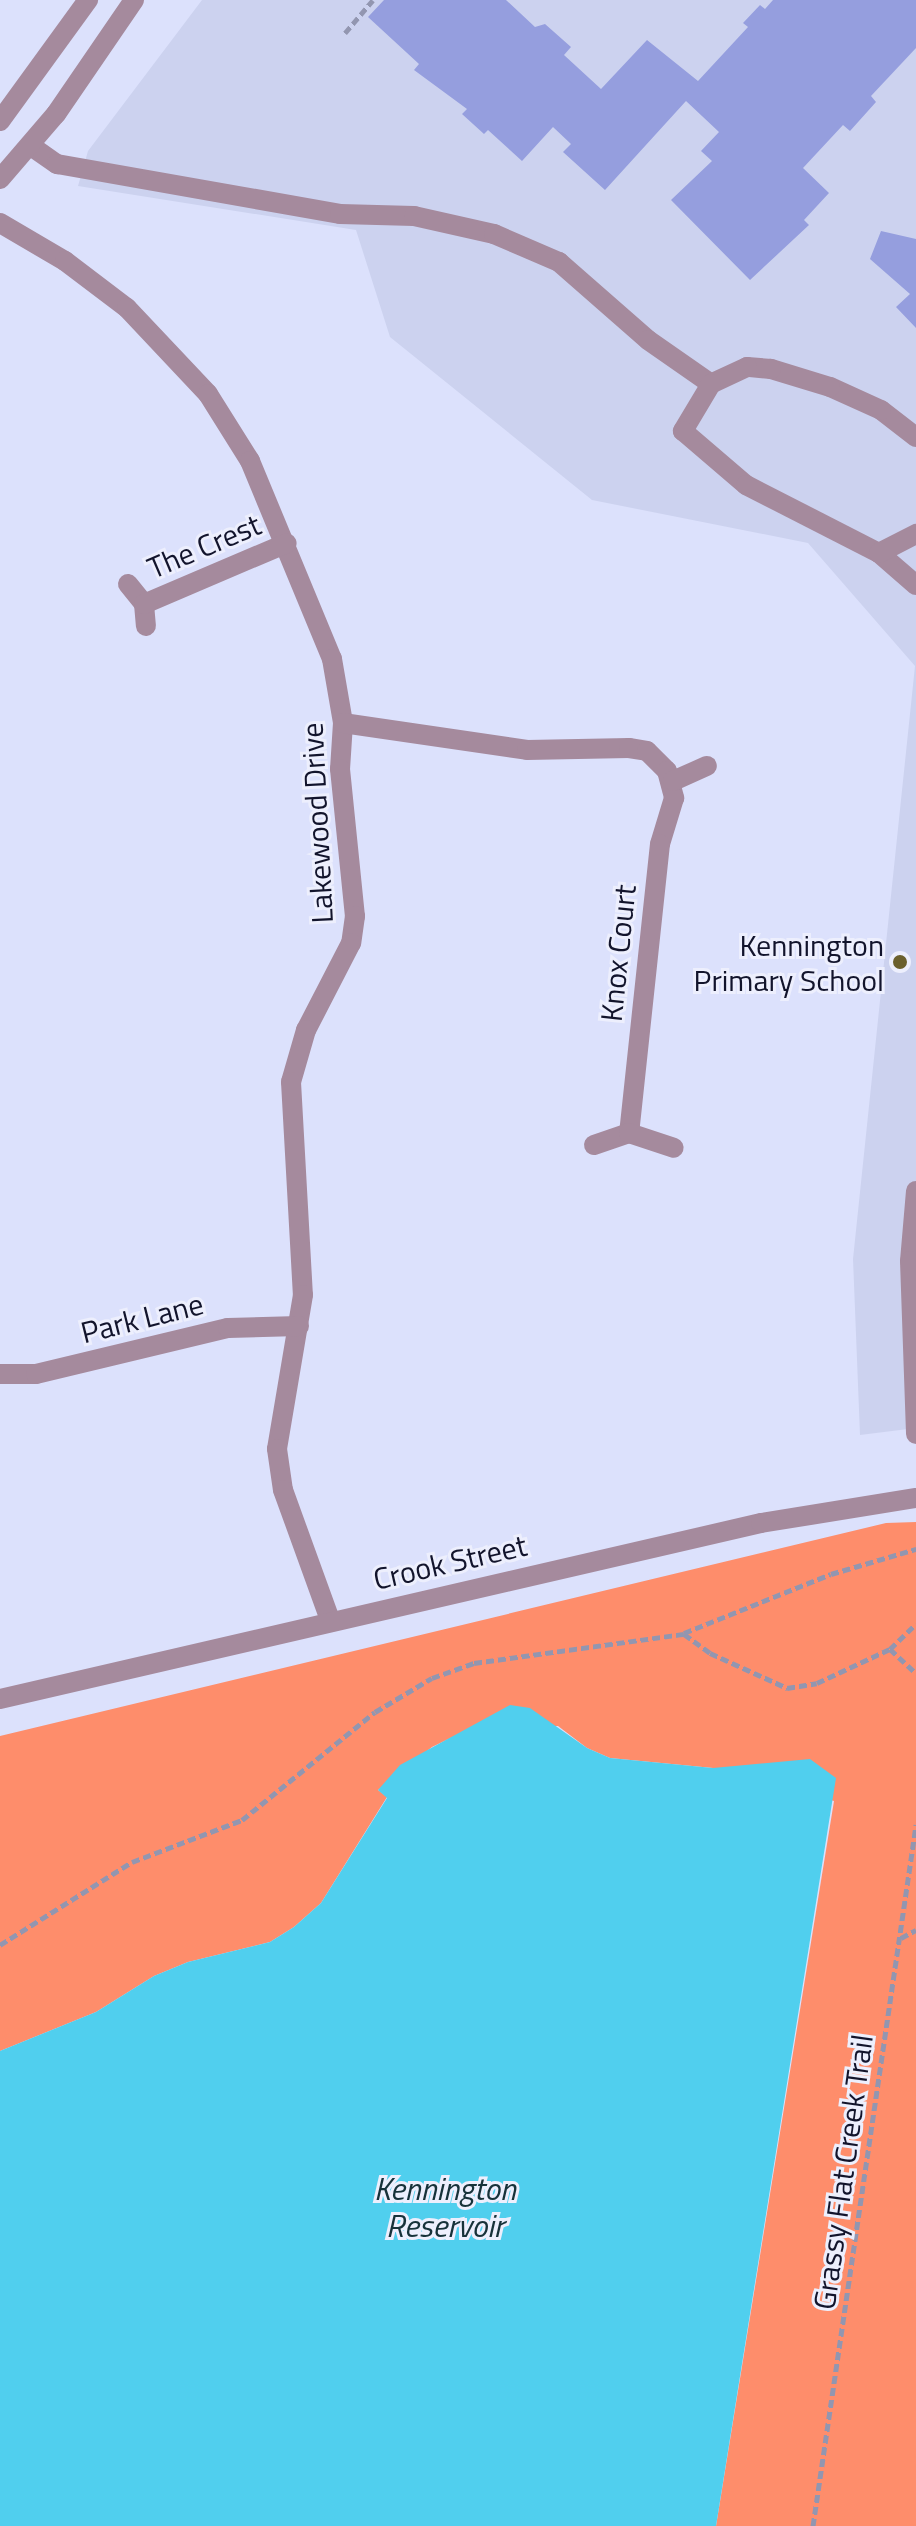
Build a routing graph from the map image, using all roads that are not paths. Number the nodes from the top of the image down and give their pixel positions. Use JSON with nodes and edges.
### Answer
{"nodes":[{"id":1,"x":88,"y":0,"type":"edge"},
{"id":2,"x":134,"y":0,"type":"edge"},
{"id":3,"x":0,"y":121,"type":"edge"},
{"id":4,"x":31,"y":146,"type":"junction"},
{"id":5,"x":0,"y":179,"type":"edge"},
{"id":6,"x":0,"y":223,"type":"edge"},
{"id":7,"x":711,"y":384,"type":"junction"},
{"id":8,"x":916,"y":437,"type":"edge"},
{"id":9,"x":916,"y":534,"type":"edge"},
{"id":10,"x":287,"y":543,"type":"junction"},
{"id":11,"x":879,"y":553,"type":"junction"},
{"id":12,"x":128,"y":584,"type":"dead end"},
{"id":13,"x":916,"y":585,"type":"edge"},
{"id":14,"x":144,"y":604,"type":"junction"},
{"id":15,"x":146,"y":626,"type":"dead end"},
{"id":16,"x":343,"y":723,"type":"junction"},
{"id":17,"x":707,"y":766,"type":"dead end"},
{"id":18,"x":673,"y":781,"type":"junction"},
{"id":19,"x":629,"y":1133,"type":"junction"},
{"id":20,"x":594,"y":1145,"type":"dead end"},
{"id":21,"x":674,"y":1148,"type":"dead end"},
{"id":22,"x":916,"y":1191,"type":"edge"},
{"id":23,"x":299,"y":1326,"type":"junction"},
{"id":24,"x":0,"y":1374,"type":"edge"},
{"id":25,"x":916,"y":1434,"type":"edge"},
{"id":26,"x":916,"y":1498,"type":"edge"},
{"id":27,"x":330,"y":1620,"type":"junction"},
{"id":28,"x":0,"y":1699,"type":"edge"}],
"edges":[{"from":1,"to":3,"type":"street"},
{"from":2,"to":4,"type":"street"},
{"from":4,"to":5,"type":"street"},
{"from":4,"to":7,"type":"street"},
{"from":6,"to":10,"type":"street","name":"Lakewood Drive"},
{"from":7,"to":8,"type":"street"},
{"from":7,"to":11,"type":"street"},
{"from":9,"to":11,"type":"street"},
{"from":10,"to":14,"type":"street","name":"The Crest"},
{"from":10,"to":16,"type":"street","name":"Lakewood Drive"},
{"from":11,"to":13,"type":"street"},
{"from":12,"to":14,"type":"street","name":"The Crest"},
{"from":14,"to":15,"type":"street","name":"The Crest"},
{"from":16,"to":18,"type":"street"},
{"from":16,"to":23,"type":"street","name":"Lakewood Drive"},
{"from":17,"to":18,"type":"street"},
{"from":18,"to":19,"type":"street","name":"Knox Court"},
{"from":19,"to":20,"type":"street"},
{"from":19,"to":21,"type":"street"},
{"from":22,"to":25,"type":"street"},
{"from":23,"to":24,"type":"street","name":"Park Lane"},
{"from":23,"to":27,"type":"street","name":"Lakewood Drive"},
{"from":26,"to":27,"type":"street","name":"Crook Street"},
{"from":27,"to":28,"type":"street","name":"Crook Street"}]}
